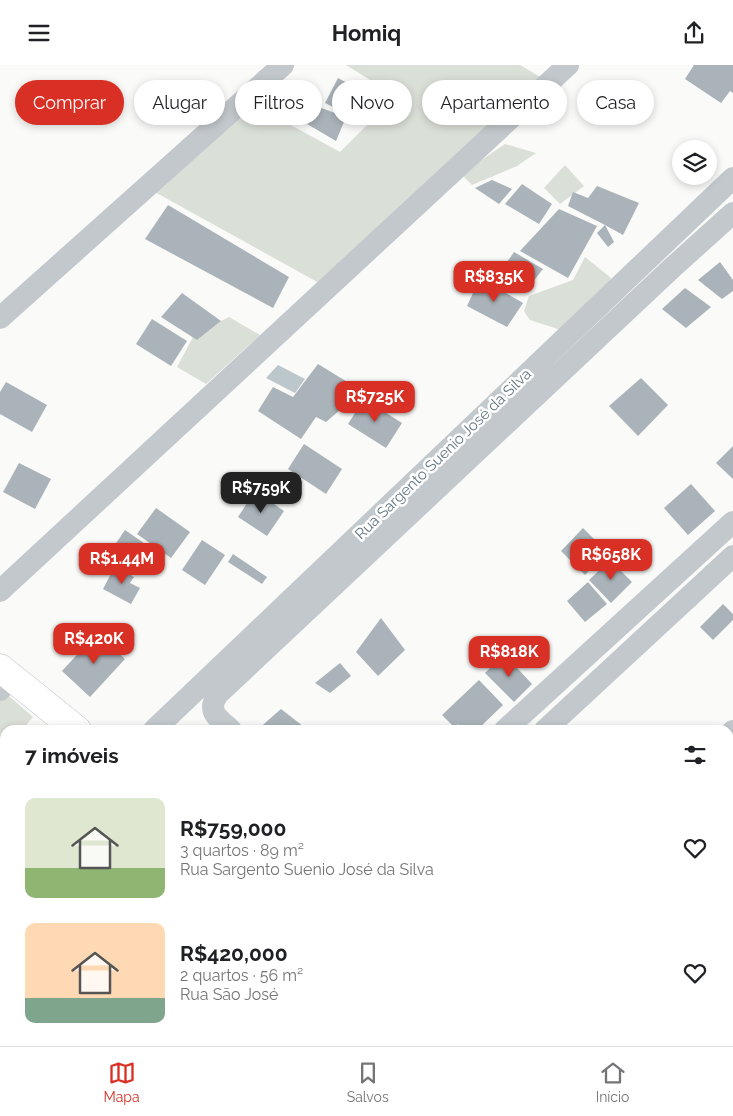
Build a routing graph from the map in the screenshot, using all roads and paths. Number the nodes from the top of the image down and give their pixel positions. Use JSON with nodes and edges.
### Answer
{"nodes":[{"id":1,"x":283,"y":65,"type":"edge"},
{"id":2,"x":568,"y":65,"type":"edge"},
{"id":3,"x":733,"y":177,"type":"edge"},
{"id":4,"x":733,"y":213,"type":"edge"},
{"id":5,"x":0,"y":318,"type":"edge"},
{"id":6,"x":733,"y":522,"type":"edge"},
{"id":7,"x":733,"y":556,"type":"edge"},
{"id":8,"x":0,"y":591,"type":"edge"},
{"id":9,"x":4,"y":678,"type":"edge"},
{"id":10,"x":70,"y":725,"type":"edge"},
{"id":11,"x":159,"y":725,"type":"edge"},
{"id":12,"x":225,"y":725,"type":"edge"},
{"id":13,"x":510,"y":725,"type":"edge"},
{"id":14,"x":550,"y":725,"type":"edge"}],
"edges":[{"from":1,"to":5,"type":"street"},
{"from":2,"to":8,"type":"street"},
{"from":3,"to":11,"type":"street","name":"Rua Sargento Suenio José da Silva"},
{"from":4,"to":12,"type":"street"},
{"from":6,"to":13,"type":"street"},
{"from":7,"to":14,"type":"street"},
{"from":9,"to":10,"type":"main road"}]}
